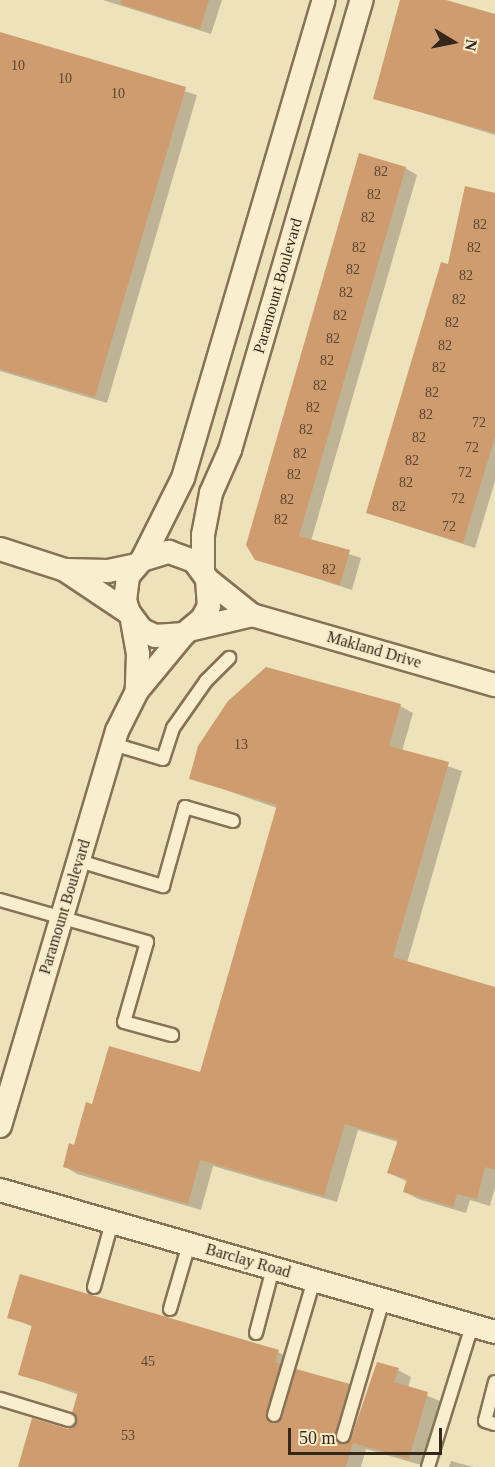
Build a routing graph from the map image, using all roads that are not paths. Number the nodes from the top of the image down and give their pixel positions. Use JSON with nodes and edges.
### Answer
{"nodes":[{"id":1,"x":324,"y":0,"type":"edge"},
{"id":2,"x":363,"y":0,"type":"edge"},
{"id":3,"x":0,"y":549,"type":"edge"},
{"id":4,"x":139,"y":562,"type":"junction"},
{"id":5,"x":65,"y":570,"type":"junction"},
{"id":6,"x":205,"y":575,"type":"junction"},
{"id":7,"x":252,"y":615,"type":"junction"},
{"id":8,"x":130,"y":616,"type":"junction"},
{"id":9,"x":188,"y":632,"type":"junction"},
{"id":10,"x":229,"y":658,"type":"dead end"},
{"id":11,"x":495,"y":685,"type":"edge"},
{"id":12,"x":137,"y":692,"type":"junction"},
{"id":13,"x":113,"y":744,"type":"junction"},
{"id":14,"x":233,"y":821,"type":"dead end"},
{"id":15,"x":79,"y":861,"type":"junction"},
{"id":16,"x":0,"y":900,"type":"edge"},
{"id":17,"x":62,"y":917,"type":"junction"},
{"id":18,"x":172,"y":1035,"type":"dead end"},
{"id":19,"x":0,"y":1126,"type":"edge"},
{"id":20,"x":0,"y":1190,"type":"edge"},
{"id":21,"x":112,"y":1222,"type":"junction"},
{"id":22,"x":189,"y":1244,"type":"junction"},
{"id":23,"x":273,"y":1269,"type":"junction"},
{"id":24,"x":314,"y":1280,"type":"junction"},
{"id":25,"x":94,"y":1287,"type":"dead end"},
{"id":26,"x":383,"y":1300,"type":"junction"},
{"id":27,"x":170,"y":1309,"type":"dead end"},
{"id":28,"x":472,"y":1326,"type":"junction"},
{"id":29,"x":495,"y":1332,"type":"edge"},
{"id":30,"x":256,"y":1333,"type":"dead end"},
{"id":31,"x":495,"y":1382,"type":"edge"},
{"id":32,"x":0,"y":1399,"type":"edge"},
{"id":33,"x":274,"y":1415,"type":"dead end"},
{"id":34,"x":69,"y":1420,"type":"dead end"},
{"id":35,"x":495,"y":1424,"type":"edge"},
{"id":36,"x":343,"y":1436,"type":"dead end"},
{"id":37,"x":428,"y":1467,"type":"edge"}],
"edges":[{"from":1,"to":4,"type":"street"},
{"from":2,"to":6,"type":"street","name":"Paramount Boulevard"},
{"from":3,"to":5,"type":"street"},
{"from":4,"to":5,"type":"street"},
{"from":4,"to":6,"type":"street"},
{"from":4,"to":8,"type":"street"},
{"from":5,"to":8,"type":"street"},
{"from":6,"to":7,"type":"street","name":"Makland Drive"},
{"from":6,"to":9,"type":"street"},
{"from":7,"to":9,"type":"street","name":"Makland Drive"},
{"from":7,"to":11,"type":"street","name":"Makland Drive"},
{"from":8,"to":9,"type":"street"},
{"from":8,"to":12,"type":"street","name":"Paramount Boulevard"},
{"from":9,"to":12,"type":"street","name":"Paramount Boulevard"},
{"from":10,"to":13,"type":"lane"},
{"from":12,"to":13,"type":"street","name":"Paramount Boulevard"},
{"from":13,"to":15,"type":"street","name":"Paramount Boulevard"},
{"from":14,"to":15,"type":"lane"},
{"from":15,"to":17,"type":"street","name":"Paramount Boulevard"},
{"from":16,"to":17,"type":"lane"},
{"from":17,"to":18,"type":"lane"},
{"from":17,"to":19,"type":"street","name":"Paramount Boulevard"},
{"from":20,"to":21,"type":"street","name":"Barclay Road"},
{"from":21,"to":22,"type":"street","name":"Barclay Road"},
{"from":21,"to":25,"type":"lane"},
{"from":22,"to":23,"type":"street","name":"Barclay Road"},
{"from":22,"to":27,"type":"lane"},
{"from":23,"to":24,"type":"street","name":"Barclay Road"},
{"from":23,"to":30,"type":"lane"},
{"from":24,"to":26,"type":"street","name":"Barclay Road"},
{"from":24,"to":33,"type":"lane"},
{"from":26,"to":28,"type":"street","name":"Barclay Road"},
{"from":26,"to":36,"type":"lane"},
{"from":28,"to":29,"type":"street","name":"Barclay Road"},
{"from":28,"to":37,"type":"lane"},
{"from":31,"to":35,"type":"lane"},
{"from":32,"to":34,"type":"lane"}]}
